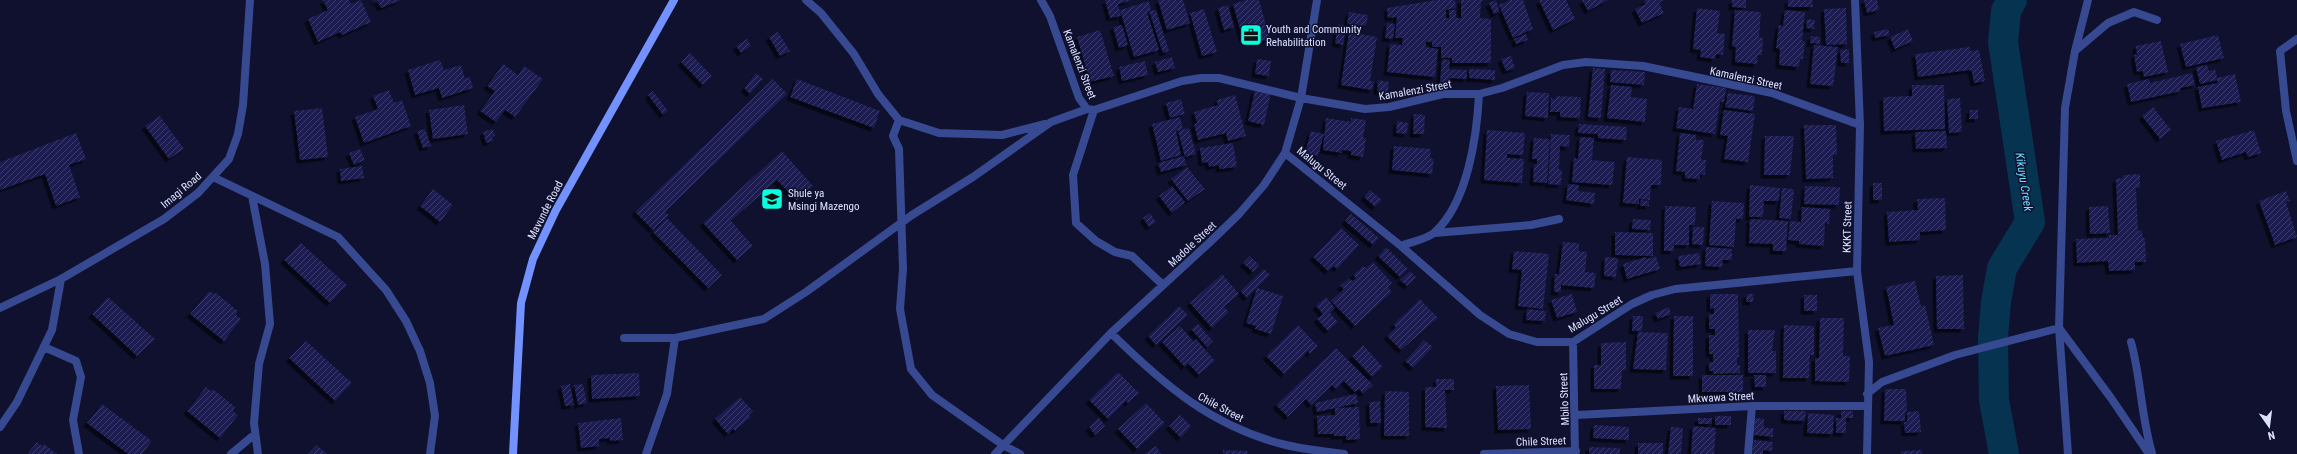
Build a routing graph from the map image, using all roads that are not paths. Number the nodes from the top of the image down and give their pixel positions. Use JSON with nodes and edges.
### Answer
{"nodes":[{"id":1,"x":250,"y":0,"type":"edge"},
{"id":2,"x":674,"y":0,"type":"edge"},
{"id":3,"x":806,"y":0,"type":"edge"},
{"id":4,"x":1041,"y":0,"type":"edge"},
{"id":5,"x":1317,"y":0,"type":"edge"},
{"id":6,"x":1855,"y":0,"type":"edge"},
{"id":7,"x":2088,"y":0,"type":"edge"},
{"id":8,"x":2157,"y":20,"type":"dead end"},
{"id":9,"x":2297,"y":39,"type":"edge"},
{"id":10,"x":2075,"y":51,"type":"junction"},
{"id":11,"x":1479,"y":94,"type":"junction"},
{"id":12,"x":1301,"y":98,"type":"junction"},
{"id":13,"x":1090,"y":109,"type":"junction"},
{"id":14,"x":899,"y":120,"type":"junction"},
{"id":15,"x":1051,"y":122,"type":"junction"},
{"id":16,"x":1860,"y":125,"type":"junction"},
{"id":17,"x":1286,"y":153,"type":"junction"},
{"id":18,"x":2297,"y":161,"type":"edge"},
{"id":19,"x":213,"y":177,"type":"junction"},
{"id":20,"x":252,"y":196,"type":"junction"},
{"id":21,"x":1559,"y":219,"type":"dead end"},
{"id":22,"x":900,"y":224,"type":"junction"},
{"id":23,"x":1435,"y":233,"type":"junction"},
{"id":24,"x":1401,"y":246,"type":"junction"},
{"id":25,"x":1857,"y":271,"type":"junction"},
{"id":26,"x":61,"y":279,"type":"junction"},
{"id":27,"x":1163,"y":285,"type":"junction"},
{"id":28,"x":0,"y":308,"type":"edge"},
{"id":29,"x":2059,"y":328,"type":"junction"},
{"id":30,"x":1111,"y":333,"type":"junction"},
{"id":31,"x":624,"y":338,"type":"dead end"},
{"id":32,"x":675,"y":338,"type":"junction"},
{"id":33,"x":1573,"y":342,"type":"junction"},
{"id":34,"x":2131,"y":342,"type":"dead end"},
{"id":35,"x":44,"y":347,"type":"junction"},
{"id":36,"x":1867,"y":394,"type":"junction"},
{"id":37,"x":1752,"y":406,"type":"junction"},
{"id":38,"x":1867,"y":406,"type":"junction"},
{"id":39,"x":1576,"y":415,"type":"junction"},
{"id":40,"x":0,"y":427,"type":"edge"},
{"id":41,"x":255,"y":434,"type":"junction"},
{"id":42,"x":1003,"y":445,"type":"junction"},
{"id":43,"x":1576,"y":452,"type":"edge"},
{"id":44,"x":80,"y":454,"type":"edge"},
{"id":45,"x":231,"y":454,"type":"edge"},
{"id":46,"x":258,"y":454,"type":"edge"},
{"id":47,"x":430,"y":454,"type":"edge"},
{"id":48,"x":513,"y":454,"type":"edge"},
{"id":49,"x":646,"y":454,"type":"edge"},
{"id":50,"x":995,"y":454,"type":"edge"},
{"id":51,"x":1020,"y":454,"type":"edge"},
{"id":52,"x":1344,"y":454,"type":"edge"},
{"id":53,"x":1484,"y":454,"type":"edge"},
{"id":54,"x":1748,"y":454,"type":"edge"},
{"id":55,"x":1867,"y":454,"type":"edge"},
{"id":56,"x":2068,"y":454,"type":"edge"},
{"id":57,"x":2149,"y":454,"type":"edge"},
{"id":58,"x":2152,"y":454,"type":"edge"}],
"edges":[{"from":1,"to":19,"type":"street","name":"Imagi Road"},
{"from":2,"to":48,"type":"street","name":"Mavunde Road"},
{"from":3,"to":14,"type":"street"},
{"from":4,"to":13,"type":"street","name":"Kamalenzi Street"},
{"from":5,"to":12,"type":"street","name":"Madole Street"},
{"from":6,"to":16,"type":"street","name":"KKKT Street"},
{"from":7,"to":10,"type":"street"},
{"from":8,"to":10,"type":"street"},
{"from":9,"to":18,"type":"street"},
{"from":10,"to":29,"type":"street"},
{"from":11,"to":12,"type":"street","name":"Kamalenzi Street"},
{"from":11,"to":16,"type":"street","name":"Kamalenzi Street"},
{"from":11,"to":23,"type":"street"},
{"from":12,"to":13,"type":"street","name":"Kamalenzi Street"},
{"from":12,"to":17,"type":"street","name":"Madole Street"},
{"from":13,"to":15,"type":"street"},
{"from":13,"to":27,"type":"street"},
{"from":14,"to":15,"type":"street"},
{"from":14,"to":22,"type":"street"},
{"from":15,"to":22,"type":"street"},
{"from":16,"to":25,"type":"street","name":"KKKT Street"},
{"from":17,"to":24,"type":"street","name":"Malugu Street"},
{"from":17,"to":27,"type":"street","name":"Madole Street"},
{"from":19,"to":20,"type":"street"},
{"from":19,"to":26,"type":"street","name":"Imagi Road"},
{"from":20,"to":41,"type":"street"},
{"from":20,"to":47,"type":"street"},
{"from":21,"to":23,"type":"street"},
{"from":22,"to":32,"type":"street"},
{"from":22,"to":42,"type":"street"},
{"from":23,"to":24,"type":"street"},
{"from":24,"to":33,"type":"street","name":"Malugu Street"},
{"from":25,"to":33,"type":"street","name":"Malugu Street"},
{"from":25,"to":36,"type":"street","name":"KKKT Street"},
{"from":26,"to":28,"type":"street","name":"Imagi Road"},
{"from":26,"to":35,"type":"street"},
{"from":27,"to":30,"type":"street","name":"Madole Street"},
{"from":29,"to":36,"type":"street"},
{"from":29,"to":56,"type":"street"},
{"from":29,"to":57,"type":"street"},
{"from":30,"to":42,"type":"street","name":"Madole Street"},
{"from":30,"to":52,"type":"street","name":"Chile Street"},
{"from":31,"to":32,"type":"street"},
{"from":32,"to":49,"type":"street"},
{"from":33,"to":39,"type":"street","name":"Mbilo Street"},
{"from":34,"to":58,"type":"street"},
{"from":35,"to":40,"type":"street"},
{"from":35,"to":44,"type":"street"},
{"from":36,"to":38,"type":"street","name":"KKKT Street"},
{"from":37,"to":38,"type":"street","name":"Mkwawa Street"},
{"from":37,"to":39,"type":"street","name":"Mkwawa Street"},
{"from":37,"to":54,"type":"street"},
{"from":38,"to":55,"type":"street","name":"KKKT Street"},
{"from":39,"to":43,"type":"street","name":"Mbilo Street"},
{"from":41,"to":45,"type":"street"},
{"from":41,"to":46,"type":"street"},
{"from":42,"to":50,"type":"street","name":"Madole Street"},
{"from":42,"to":51,"type":"street"},
{"from":43,"to":53,"type":"street","name":"Chile Street"}]}
